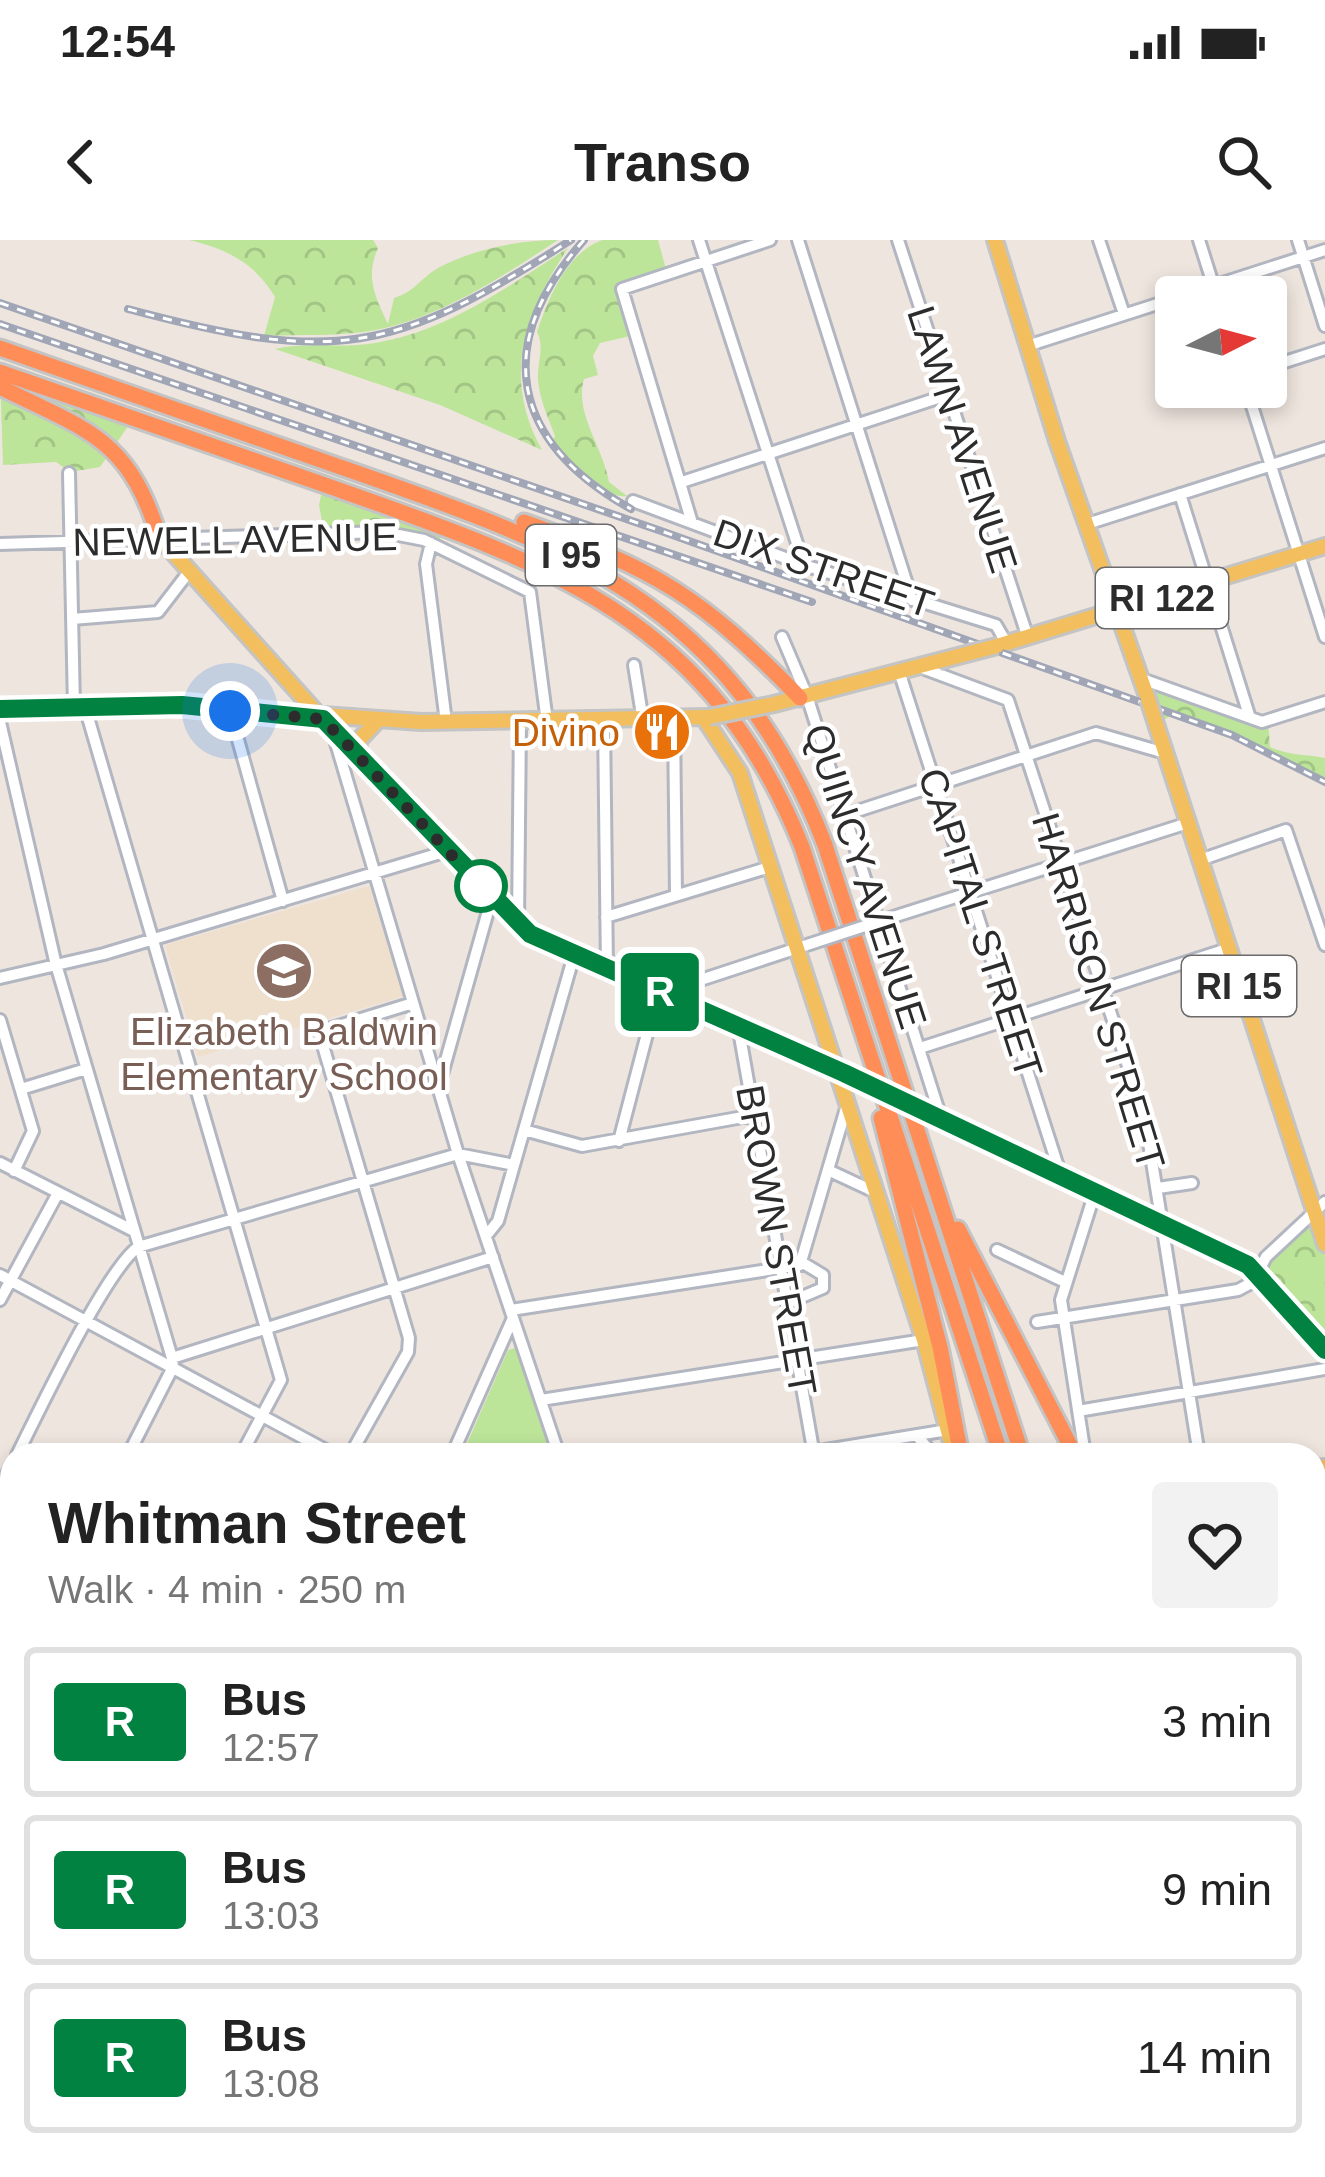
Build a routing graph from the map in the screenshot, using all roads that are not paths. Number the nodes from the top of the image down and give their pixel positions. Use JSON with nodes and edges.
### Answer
{"nodes":[{"id":1,"x":699,"y":240,"type":"edge"},
{"id":2,"x":770,"y":240,"type":"edge"},
{"id":3,"x":798,"y":240,"type":"edge"},
{"id":4,"x":898,"y":240,"type":"edge"},
{"id":5,"x":994,"y":240,"type":"edge"},
{"id":6,"x":1099,"y":240,"type":"edge"},
{"id":7,"x":1199,"y":240,"type":"edge"},
{"id":8,"x":1298,"y":240,"type":"edge"},
{"id":9,"x":1325,"y":250,"type":"edge"},
{"id":10,"x":1304,"y":257,"type":"junction"},
{"id":11,"x":706,"y":261,"type":"junction"},
{"id":12,"x":1210,"y":276,"type":"edge"},
{"id":13,"x":1256,"y":276,"type":"edge"},
{"id":14,"x":1155,"y":304,"type":"edge"},
{"id":15,"x":1124,"y":314,"type":"junction"},
{"id":16,"x":1325,"y":326,"type":"edge"},
{"id":17,"x":1027,"y":346,"type":"junction"},
{"id":18,"x":0,"y":348,"type":"edge"},
{"id":19,"x":1325,"y":349,"type":"edge"},
{"id":20,"x":1287,"y":361,"type":"edge"},
{"id":21,"x":0,"y":372,"type":"edge"},
{"id":22,"x":0,"y":388,"type":"edge"},
{"id":23,"x":947,"y":395,"type":"junction"},
{"id":24,"x":1253,"y":408,"type":"edge"},
{"id":25,"x":858,"y":426,"type":"junction"},
{"id":26,"x":1325,"y":448,"type":"edge"},
{"id":27,"x":767,"y":454,"type":"junction"},
{"id":28,"x":1271,"y":464,"type":"junction"},
{"id":29,"x":69,"y":473,"type":"dead end"},
{"id":30,"x":682,"y":482,"type":"junction"},
{"id":31,"x":1180,"y":494,"type":"junction"},
{"id":32,"x":633,"y":501,"type":"dead end"},
{"id":33,"x":460,"y":509,"type":"junction"},
{"id":34,"x":692,"y":524,"type":"junction"},
{"id":35,"x":1087,"y":524,"type":"junction"},
{"id":36,"x":159,"y":538,"type":"junction"},
{"id":37,"x":73,"y":540,"type":"junction"},
{"id":38,"x":431,"y":543,"type":"junction"},
{"id":39,"x":0,"y":544,"type":"edge"},
{"id":40,"x":1325,"y":545,"type":"edge"},
{"id":41,"x":1299,"y":554,"type":"junction"},
{"id":42,"x":804,"y":566,"type":"junction"},
{"id":43,"x":188,"y":573,"type":"junction"},
{"id":44,"x":1209,"y":582,"type":"junction"},
{"id":45,"x":912,"y":600,"type":"junction"},
{"id":46,"x":1117,"y":612,"type":"junction"},
{"id":47,"x":72,"y":620,"type":"junction"},
{"id":48,"x":782,"y":637,"type":"dead end"},
{"id":49,"x":1325,"y":637,"type":"edge"},
{"id":50,"x":1028,"y":638,"type":"junction"},
{"id":51,"x":1002,"y":645,"type":"junction"},
{"id":52,"x":634,"y":665,"type":"dead end"},
{"id":53,"x":916,"y":666,"type":"junction"},
{"id":54,"x":899,"y":671,"type":"junction"},
{"id":55,"x":1142,"y":679,"type":"junction"},
{"id":56,"x":295,"y":688,"type":"junction"},
{"id":57,"x":804,"y":697,"type":"junction"},
{"id":58,"x":1325,"y":702,"type":"edge"},
{"id":59,"x":80,"y":707,"type":"junction"},
{"id":60,"x":0,"y":709,"type":"edge"},
{"id":61,"x":230,"y":711,"type":"junction"},
{"id":62,"x":1249,"y":715,"type":"junction"},
{"id":63,"x":295,"y":717,"type":"junction"},
{"id":64,"x":707,"y":717,"type":"junction"},
{"id":65,"x":377,"y":721,"type":"junction"},
{"id":66,"x":604,"y":721,"type":"junction"},
{"id":67,"x":643,"y":721,"type":"junction"},
{"id":68,"x":674,"y":721,"type":"junction"},
{"id":69,"x":0,"y":722,"type":"edge"},
{"id":70,"x":446,"y":722,"type":"junction"},
{"id":71,"x":520,"y":722,"type":"junction"},
{"id":72,"x":547,"y":722,"type":"junction"},
{"id":73,"x":328,"y":725,"type":"junction"},
{"id":74,"x":1166,"y":753,"type":"junction"},
{"id":75,"x":1028,"y":754,"type":"junction"},
{"id":76,"x":358,"y":757,"type":"junction"},
{"id":77,"x":937,"y":786,"type":"junction"},
{"id":78,"x":845,"y":815,"type":"junction"},
{"id":79,"x":1188,"y":823,"type":"junction"},
{"id":80,"x":447,"y":851,"type":"junction"},
{"id":81,"x":1200,"y":860,"type":"junction"},
{"id":82,"x":1063,"y":862,"type":"junction"},
{"id":83,"x":770,"y":867,"type":"junction"},
{"id":84,"x":375,"y":874,"type":"junction"},
{"id":85,"x":970,"y":891,"type":"junction"},
{"id":86,"x":676,"y":895,"type":"junction"},
{"id":87,"x":491,"y":897,"type":"junction"},
{"id":88,"x":283,"y":901,"type":"junction"},
{"id":89,"x":1320,"y":913,"type":"edge"},
{"id":90,"x":605,"y":917,"type":"junction"},
{"id":91,"x":875,"y":923,"type":"junction"},
{"id":92,"x":518,"y":924,"type":"junction"},
{"id":93,"x":152,"y":940,"type":"junction"},
{"id":94,"x":1325,"y":944,"type":"edge"},
{"id":95,"x":804,"y":946,"type":"junction"},
{"id":96,"x":1227,"y":949,"type":"junction"},
{"id":97,"x":574,"y":955,"type":"junction"},
{"id":98,"x":56,"y":963,"type":"junction"},
{"id":99,"x":607,"y":969,"type":"junction"},
{"id":100,"x":0,"y":978,"type":"edge"},
{"id":101,"x":1104,"y":988,"type":"junction"},
{"id":102,"x":660,"y":992,"type":"junction"},
{"id":103,"x":683,"y":993,"type":"junction"},
{"id":104,"x":413,"y":1003,"type":"junction"},
{"id":105,"x":855,"y":1010,"type":"junction"},
{"id":106,"x":1012,"y":1018,"type":"junction"},
{"id":107,"x":0,"y":1020,"type":"edge"},
{"id":108,"x":738,"y":1025,"type":"junction"},
{"id":109,"x":923,"y":1046,"type":"junction"},
{"id":110,"x":86,"y":1069,"type":"junction"},
{"id":111,"x":841,"y":1072,"type":"junction"},
{"id":112,"x":439,"y":1088,"type":"junction"},
{"id":113,"x":21,"y":1089,"type":"junction"},
{"id":114,"x":848,"y":1105,"type":"junction"},
{"id":115,"x":754,"y":1115,"type":"junction"},
{"id":116,"x":934,"y":1115,"type":"junction"},
{"id":117,"x":524,"y":1130,"type":"junction"},
{"id":118,"x":619,"y":1141,"type":"junction"},
{"id":119,"x":458,"y":1154,"type":"junction"},
{"id":120,"x":0,"y":1163,"type":"edge"},
{"id":121,"x":514,"y":1166,"type":"junction"},
{"id":122,"x":14,"y":1171,"type":"junction"},
{"id":123,"x":830,"y":1171,"type":"junction"},
{"id":124,"x":1061,"y":1176,"type":"junction"},
{"id":125,"x":933,"y":1177,"type":"junction"},
{"id":126,"x":362,"y":1183,"type":"junction"},
{"id":127,"x":1192,"y":1183,"type":"dead end"},
{"id":128,"x":1158,"y":1188,"type":"junction"},
{"id":129,"x":875,"y":1192,"type":"junction"},
{"id":130,"x":1095,"y":1192,"type":"junction"},
{"id":131,"x":58,"y":1193,"type":"junction"},
{"id":132,"x":1320,"y":1207,"type":"edge"},
{"id":133,"x":236,"y":1219,"type":"junction"},
{"id":134,"x":1163,"y":1225,"type":"junction"},
{"id":135,"x":134,"y":1231,"type":"junction"},
{"id":136,"x":486,"y":1236,"type":"junction"},
{"id":137,"x":1325,"y":1244,"type":"edge"},
{"id":138,"x":138,"y":1247,"type":"junction"},
{"id":139,"x":997,"y":1250,"type":"dead end"},
{"id":140,"x":493,"y":1257,"type":"junction"},
{"id":141,"x":802,"y":1263,"type":"junction"},
{"id":142,"x":784,"y":1268,"type":"junction"},
{"id":143,"x":1258,"y":1272,"type":"junction"},
{"id":144,"x":5,"y":1278,"type":"edge"},
{"id":145,"x":1064,"y":1282,"type":"junction"},
{"id":146,"x":396,"y":1286,"type":"junction"},
{"id":147,"x":0,"y":1300,"type":"edge"},
{"id":148,"x":1175,"y":1300,"type":"junction"},
{"id":149,"x":790,"y":1302,"type":"junction"},
{"id":150,"x":512,"y":1314,"type":"junction"},
{"id":151,"x":1063,"y":1318,"type":"junction"},
{"id":152,"x":89,"y":1322,"type":"junction"},
{"id":153,"x":1037,"y":1322,"type":"dead end"},
{"id":154,"x":267,"y":1328,"type":"junction"},
{"id":155,"x":924,"y":1340,"type":"junction"},
{"id":156,"x":1325,"y":1350,"type":"edge"},
{"id":157,"x":799,"y":1359,"type":"junction"},
{"id":158,"x":172,"y":1362,"type":"junction"},
{"id":159,"x":1325,"y":1370,"type":"edge"},
{"id":160,"x":1190,"y":1393,"type":"junction"},
{"id":161,"x":541,"y":1400,"type":"junction"},
{"id":162,"x":1078,"y":1411,"type":"junction"},
{"id":163,"x":262,"y":1415,"type":"junction"},
{"id":164,"x":948,"y":1430,"type":"junction"},
{"id":165,"x":916,"y":1436,"type":"junction"},
{"id":166,"x":23,"y":1443,"type":"edge"},
{"id":167,"x":134,"y":1443,"type":"edge"},
{"id":168,"x":247,"y":1443,"type":"edge"},
{"id":169,"x":313,"y":1443,"type":"edge"},
{"id":170,"x":357,"y":1443,"type":"edge"},
{"id":171,"x":457,"y":1443,"type":"edge"},
{"id":172,"x":555,"y":1443,"type":"edge"},
{"id":173,"x":812,"y":1443,"type":"edge"},
{"id":174,"x":876,"y":1443,"type":"edge"},
{"id":175,"x":923,"y":1443,"type":"edge"},
{"id":176,"x":953,"y":1443,"type":"edge"},
{"id":177,"x":956,"y":1443,"type":"edge"},
{"id":178,"x":996,"y":1443,"type":"edge"},
{"id":179,"x":1018,"y":1443,"type":"edge"},
{"id":180,"x":1069,"y":1443,"type":"edge"},
{"id":181,"x":1083,"y":1443,"type":"edge"},
{"id":182,"x":1197,"y":1443,"type":"edge"}],
"edges":[{"from":1,"to":11,"type":"street"},
{"from":2,"to":11,"type":"street"},
{"from":3,"to":25,"type":"street"},
{"from":4,"to":23,"type":"street","name":"LAWN AVENUE"},
{"from":5,"to":17,"type":"main road","number":"RI 15"},
{"from":6,"to":15,"type":"street"},
{"from":7,"to":12,"type":"street"},
{"from":8,"to":10,"type":"street"},
{"from":9,"to":10,"type":"street"},
{"from":10,"to":13,"type":"street"},
{"from":10,"to":16,"type":"street"},
{"from":11,"to":27,"type":"street"},
{"from":11,"to":30,"type":"street"},
{"from":14,"to":15,"type":"street"},
{"from":15,"to":17,"type":"street"},
{"from":17,"to":35,"type":"main road","number":"RI 15"},
{"from":18,"to":33,"type":"highway","number":"I 95"},
{"from":19,"to":20,"type":"street"},
{"from":21,"to":105,"type":"highway","number":"I 95"},
{"from":22,"to":36,"type":"highway"},
{"from":23,"to":25,"type":"street"},
{"from":23,"to":50,"type":"street","name":"LAWN AVENUE"},
{"from":24,"to":28,"type":"street"},
{"from":25,"to":27,"type":"street"},
{"from":25,"to":45,"type":"street"},
{"from":26,"to":28,"type":"street"},
{"from":27,"to":30,"type":"street"},
{"from":27,"to":42,"type":"street"},
{"from":28,"to":31,"type":"street"},
{"from":28,"to":41,"type":"street"},
{"from":29,"to":37,"type":"street"},
{"from":30,"to":34,"type":"street"},
{"from":31,"to":35,"type":"street"},
{"from":31,"to":44,"type":"street"},
{"from":32,"to":34,"type":"street","name":"DIX STREET"},
{"from":33,"to":57,"type":"highway"},
{"from":33,"to":125,"type":"highway","number":"I 95"},
{"from":34,"to":42,"type":"street","name":"DIX STREET"},
{"from":35,"to":46,"type":"main road","number":"RI 15"},
{"from":36,"to":37,"type":"street","name":"NEWELL AVENUE"},
{"from":36,"to":38,"type":"street","name":"NEWELL AVENUE"},
{"from":36,"to":43,"type":"main road"},
{"from":37,"to":39,"type":"street","name":"NEWELL AVENUE"},
{"from":37,"to":47,"type":"street"},
{"from":38,"to":70,"type":"street"},
{"from":38,"to":72,"type":"street","name":"NEWELL AVENUE"},
{"from":40,"to":41,"type":"main road","number":"RI 122"},
{"from":41,"to":44,"type":"main road","number":"RI 122"},
{"from":41,"to":49,"type":"street"},
{"from":42,"to":45,"type":"street","name":"DIX STREET"},
{"from":43,"to":47,"type":"street"},
{"from":43,"to":56,"type":"main road"},
{"from":44,"to":46,"type":"main road","number":"RI 122"},
{"from":44,"to":62,"type":"street"},
{"from":45,"to":51,"type":"street","name":"DIX STREET"},
{"from":46,"to":50,"type":"main road","number":"RI 122"},
{"from":46,"to":55,"type":"main road","number":"RI 15"},
{"from":47,"to":59,"type":"street"},
{"from":48,"to":57,"type":"street","name":"QUINCY AVENUE"},
{"from":50,"to":51,"type":"main road","number":"RI 122"},
{"from":51,"to":53,"type":"main road","number":"RI 122","bridge":true},
{"from":52,"to":67,"type":"street"},
{"from":53,"to":54,"type":"main road","number":"RI 122"},
{"from":53,"to":75,"type":"street","name":"HARRISON STREET"},
{"from":54,"to":57,"type":"main road","number":"RI 122"},
{"from":54,"to":77,"type":"street","name":"CAPITAL STREET"},
{"from":55,"to":62,"type":"street"},
{"from":55,"to":74,"type":"main road","number":"RI 15","bridge":true},
{"from":56,"to":63,"type":"main road"},
{"from":56,"to":73,"type":"main road"},
{"from":57,"to":64,"type":"main road","number":"RI 122","bridge":true},
{"from":57,"to":78,"type":"street","name":"QUINCY AVENUE"},
{"from":58,"to":62,"type":"street"},
{"from":59,"to":60,"type":"main road","number":"RI 122"},
{"from":59,"to":61,"type":"main road","number":"RI 122"},
{"from":59,"to":93,"type":"street"},
{"from":61,"to":63,"type":"main road","number":"RI 122"},
{"from":61,"to":88,"type":"street"},
{"from":63,"to":73,"type":"main road","number":"RI 122"},
{"from":64,"to":68,"type":"main road","number":"RI 122"},
{"from":64,"to":83,"type":"main road"},
{"from":65,"to":70,"type":"main road","number":"RI 122"},
{"from":65,"to":73,"type":"main road","number":"RI 122"},
{"from":65,"to":76,"type":"main road"},
{"from":66,"to":67,"type":"main road","number":"RI 122"},
{"from":66,"to":72,"type":"main road","number":"RI 122"},
{"from":66,"to":90,"type":"street"},
{"from":67,"to":68,"type":"main road","number":"RI 122"},
{"from":68,"to":86,"type":"street"},
{"from":69,"to":98,"type":"street"},
{"from":70,"to":71,"type":"main road","number":"RI 122"},
{"from":71,"to":72,"type":"main road","number":"RI 122"},
{"from":71,"to":92,"type":"street"},
{"from":73,"to":76,"type":"main road"},
{"from":73,"to":84,"type":"street"},
{"from":74,"to":75,"type":"street"},
{"from":74,"to":79,"type":"main road","number":"RI 15"},
{"from":75,"to":77,"type":"street"},
{"from":75,"to":82,"type":"street","name":"HARRISON STREET"},
{"from":76,"to":80,"type":"main road"},
{"from":77,"to":78,"type":"street"},
{"from":77,"to":85,"type":"street","name":"CAPITAL STREET"},
{"from":78,"to":91,"type":"street","name":"QUINCY AVENUE"},
{"from":79,"to":81,"type":"main road","number":"RI 15"},
{"from":79,"to":82,"type":"street"},
{"from":80,"to":84,"type":"street"},
{"from":80,"to":87,"type":"main road"},
{"from":81,"to":89,"type":"street"},
{"from":81,"to":96,"type":"main road","number":"RI 15"},
{"from":82,"to":85,"type":"street"},
{"from":82,"to":101,"type":"street","name":"HARRISON STREET"},
{"from":83,"to":86,"type":"street"},
{"from":83,"to":95,"type":"main road"},
{"from":84,"to":88,"type":"street"},
{"from":84,"to":104,"type":"street"},
{"from":85,"to":91,"type":"street"},
{"from":85,"to":106,"type":"street","name":"CAPITAL STREET"},
{"from":86,"to":90,"type":"street"},
{"from":87,"to":92,"type":"main road"},
{"from":87,"to":112,"type":"street"},
{"from":88,"to":93,"type":"street"},
{"from":89,"to":94,"type":"street"},
{"from":90,"to":99,"type":"street"},
{"from":91,"to":95,"type":"street","bridge":true},
{"from":91,"to":109,"type":"street","name":"QUINCY AVENUE"},
{"from":92,"to":97,"type":"main road"},
{"from":93,"to":98,"type":"street"},
{"from":93,"to":133,"type":"street"},
{"from":95,"to":103,"type":"street"},
{"from":95,"to":111,"type":"main road"},
{"from":96,"to":101,"type":"street"},
{"from":96,"to":132,"type":"main road","number":"RI 15"},
{"from":97,"to":99,"type":"main road"},
{"from":97,"to":117,"type":"street"},
{"from":98,"to":100,"type":"street"},
{"from":98,"to":110,"type":"street"},
{"from":99,"to":102,"type":"main road"},
{"from":101,"to":106,"type":"street"},
{"from":101,"to":128,"type":"street","name":"HARRISON STREET"},
{"from":102,"to":103,"type":"main road"},
{"from":102,"to":118,"type":"street"},
{"from":103,"to":108,"type":"main road"},
{"from":104,"to":112,"type":"street"},
{"from":104,"to":126,"type":"street"},
{"from":105,"to":177,"type":"highway"},
{"from":105,"to":178,"type":"highway","number":"I 95"},
{"from":106,"to":109,"type":"street"},
{"from":106,"to":124,"type":"street","name":"CAPITAL STREET"},
{"from":107,"to":113,"type":"street"},
{"from":108,"to":111,"type":"main road"},
{"from":108,"to":115,"type":"street","name":"BROWN STREET"},
{"from":109,"to":116,"type":"street","name":"QUINCY AVENUE"},
{"from":110,"to":113,"type":"street"},
{"from":110,"to":135,"type":"street"},
{"from":111,"to":114,"type":"main road"},
{"from":111,"to":116,"type":"main road","bridge":true},
{"from":112,"to":119,"type":"street"},
{"from":113,"to":122,"type":"street"},
{"from":114,"to":123,"type":"street"},
{"from":114,"to":129,"type":"main road"},
{"from":115,"to":118,"type":"street"},
{"from":115,"to":142,"type":"street","name":"BROWN STREET"},
{"from":116,"to":124,"type":"main road"},
{"from":117,"to":118,"type":"street"},
{"from":117,"to":121,"type":"street"},
{"from":119,"to":121,"type":"street"},
{"from":119,"to":126,"type":"street"},
{"from":119,"to":136,"type":"street"},
{"from":120,"to":122,"type":"street"},
{"from":121,"to":136,"type":"street"},
{"from":122,"to":131,"type":"street"},
{"from":123,"to":129,"type":"street"},
{"from":123,"to":141,"type":"street"},
{"from":124,"to":130,"type":"main road"},
{"from":125,"to":179,"type":"highway","number":"I 95"},
{"from":125,"to":180,"type":"highway"},
{"from":126,"to":133,"type":"street"},
{"from":126,"to":146,"type":"street"},
{"from":127,"to":128,"type":"street"},
{"from":128,"to":134,"type":"street","name":"HARRISON STREET"},
{"from":129,"to":155,"type":"main road"},
{"from":130,"to":134,"type":"main road"},
{"from":130,"to":145,"type":"street"},
{"from":131,"to":135,"type":"street"},
{"from":131,"to":144,"type":"street"},
{"from":132,"to":137,"type":"main road","number":"RI 15"},
{"from":132,"to":143,"type":"street"},
{"from":133,"to":138,"type":"street"},
{"from":133,"to":154,"type":"street"},
{"from":134,"to":143,"type":"main road"},
{"from":134,"to":148,"type":"street","name":"HARRISON STREET"},
{"from":135,"to":138,"type":"street"},
{"from":136,"to":140,"type":"street"},
{"from":138,"to":152,"type":"street"},
{"from":138,"to":158,"type":"street"},
{"from":139,"to":145,"type":"street"},
{"from":140,"to":146,"type":"street"},
{"from":140,"to":150,"type":"street"},
{"from":141,"to":142,"type":"street"},
{"from":141,"to":149,"type":"street"},
{"from":142,"to":149,"type":"street","name":"BROWN STREET"},
{"from":142,"to":150,"type":"street"},
{"from":143,"to":148,"type":"street"},
{"from":143,"to":156,"type":"main road"},
{"from":144,"to":147,"type":"street"},
{"from":144,"to":152,"type":"street"},
{"from":145,"to":151,"type":"street"},
{"from":146,"to":154,"type":"street"},
{"from":146,"to":170,"type":"street"},
{"from":148,"to":151,"type":"street"},
{"from":148,"to":160,"type":"street","name":"HARRISON STREET"},
{"from":149,"to":157,"type":"street","name":"BROWN STREET"},
{"from":150,"to":161,"type":"street"},
{"from":150,"to":171,"type":"street"},
{"from":151,"to":153,"type":"street"},
{"from":151,"to":162,"type":"street"},
{"from":152,"to":158,"type":"street"},
{"from":152,"to":166,"type":"street"},
{"from":154,"to":158,"type":"street"},
{"from":154,"to":163,"type":"street"},
{"from":155,"to":157,"type":"street"},
{"from":155,"to":164,"type":"main road"},
{"from":157,"to":161,"type":"street"},
{"from":157,"to":173,"type":"street","name":"BROWN STREET"},
{"from":158,"to":163,"type":"street"},
{"from":158,"to":167,"type":"street"},
{"from":159,"to":160,"type":"street"},
{"from":160,"to":162,"type":"street"},
{"from":160,"to":182,"type":"street","name":"HARRISON STREET"},
{"from":161,"to":172,"type":"street"},
{"from":162,"to":181,"type":"street"},
{"from":163,"to":168,"type":"street"},
{"from":163,"to":169,"type":"street"},
{"from":164,"to":165,"type":"street"},
{"from":164,"to":176,"type":"main road"},
{"from":165,"to":174,"type":"street"},
{"from":165,"to":175,"type":"street"}]}
